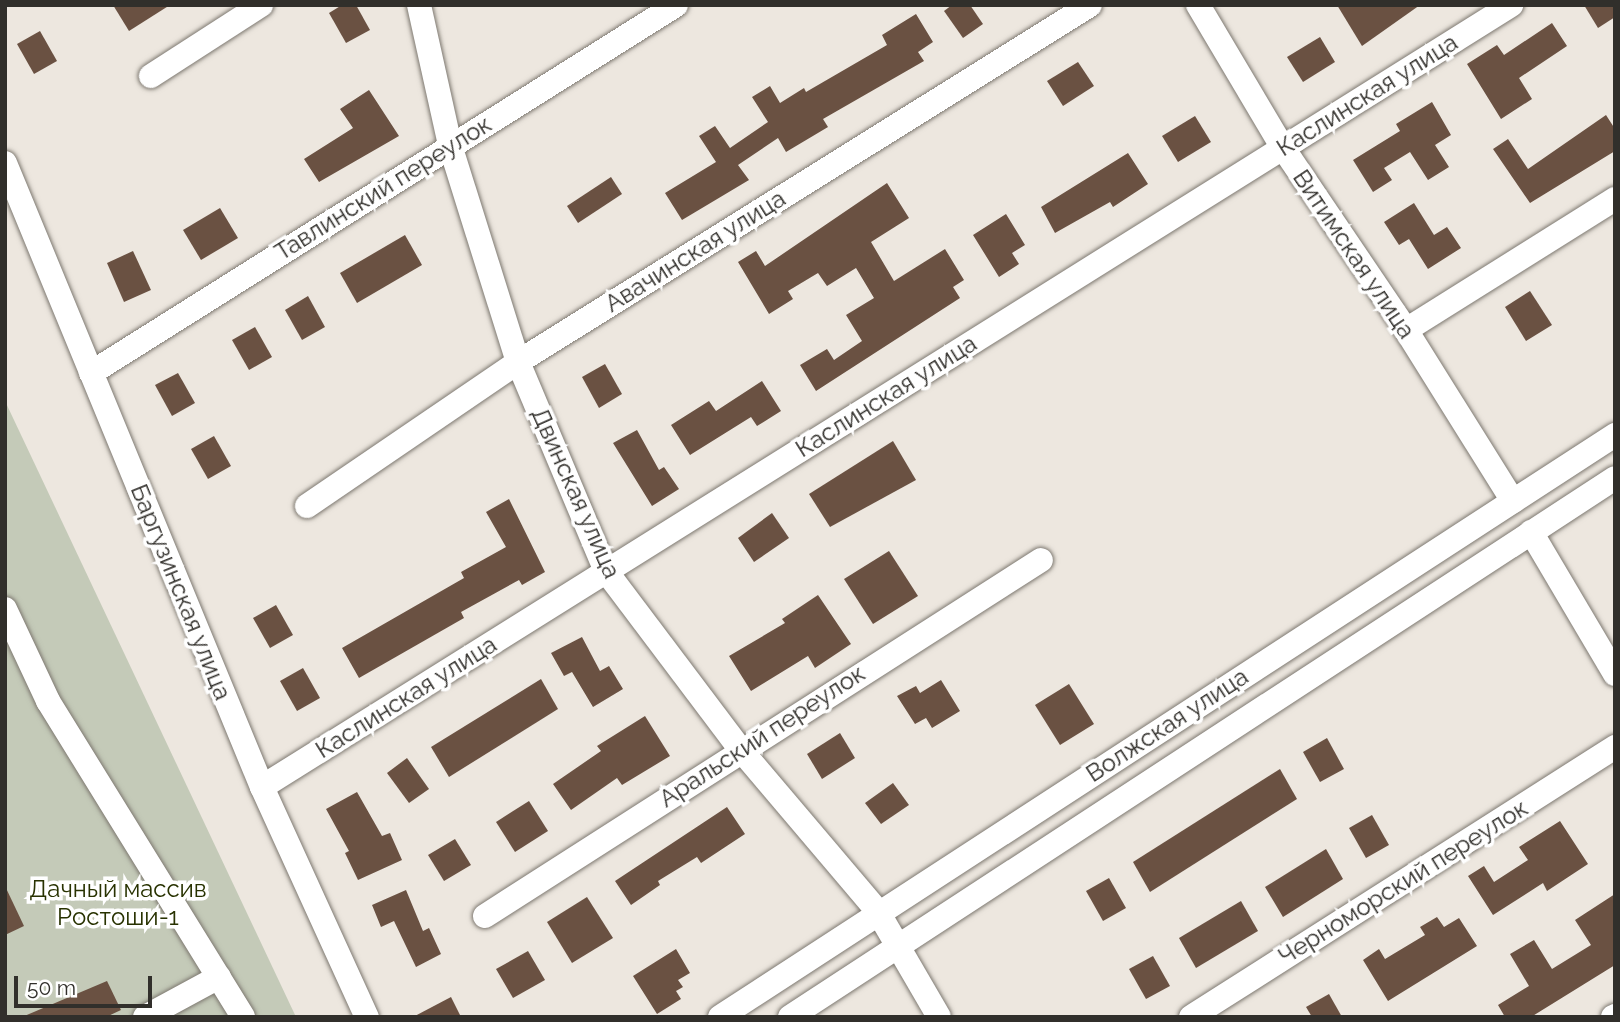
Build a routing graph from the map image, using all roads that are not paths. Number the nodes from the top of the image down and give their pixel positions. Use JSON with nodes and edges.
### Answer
{"nodes":[{"id":1,"x":261,"y":5,"type":"edge"},
{"id":2,"x":419,"y":5,"type":"edge"},
{"id":3,"x":676,"y":5,"type":"edge"},
{"id":4,"x":1090,"y":5,"type":"edge"},
{"id":5,"x":1198,"y":5,"type":"edge"},
{"id":6,"x":1511,"y":5,"type":"edge"},
{"id":7,"x":151,"y":76,"type":"dead end"},
{"id":8,"x":450,"y":145,"type":"junction"},
{"id":9,"x":1283,"y":148,"type":"junction"},
{"id":10,"x":5,"y":163,"type":"edge"},
{"id":11,"x":1615,"y":199,"type":"edge"},
{"id":12,"x":1406,"y":330,"type":"junction"},
{"id":13,"x":518,"y":362,"type":"junction"},
{"id":14,"x":90,"y":373,"type":"junction"},
{"id":15,"x":1615,"y":435,"type":"edge"},
{"id":16,"x":1615,"y":478,"type":"edge"},
{"id":17,"x":1513,"y":501,"type":"junction"},
{"id":18,"x":307,"y":506,"type":"dead end"},
{"id":19,"x":1531,"y":531,"type":"junction"},
{"id":20,"x":1041,"y":560,"type":"dead end"},
{"id":21,"x":606,"y":571,"type":"junction"},
{"id":22,"x":5,"y":608,"type":"edge"},
{"id":23,"x":1615,"y":674,"type":"edge"},
{"id":24,"x":1615,"y":747,"type":"edge"},
{"id":25,"x":740,"y":749,"type":"junction"},
{"id":26,"x":262,"y":787,"type":"junction"},
{"id":27,"x":878,"y":912,"type":"junction"},
{"id":28,"x":485,"y":916,"type":"dead end"},
{"id":29,"x":897,"y":946,"type":"junction"},
{"id":30,"x":219,"y":978,"type":"junction"},
{"id":31,"x":145,"y":1017,"type":"edge"},
{"id":32,"x":243,"y":1017,"type":"edge"},
{"id":33,"x":367,"y":1017,"type":"edge"},
{"id":34,"x":720,"y":1017,"type":"edge"},
{"id":35,"x":790,"y":1017,"type":"edge"},
{"id":36,"x":939,"y":1017,"type":"edge"},
{"id":37,"x":1191,"y":1017,"type":"edge"}],
"edges":[{"from":1,"to":7,"type":"street"},
{"from":2,"to":8,"type":"street","name":"Двинская улица"},
{"from":3,"to":8,"type":"street","name":"Тавлинский переулок"},
{"from":4,"to":13,"type":"street","name":"Авачинская улица"},
{"from":5,"to":9,"type":"street","name":"Витимская улица"},
{"from":6,"to":9,"type":"street","name":"Каслинская улица"},
{"from":8,"to":13,"type":"street","name":"Двинская улица"},
{"from":8,"to":14,"type":"street","name":"Тавлинский переулок"},
{"from":9,"to":12,"type":"street","name":"Витимская улица"},
{"from":9,"to":21,"type":"street","name":"Каслинская улица"},
{"from":10,"to":14,"type":"street","name":"Баргузинская улица"},
{"from":11,"to":12,"type":"street"},
{"from":12,"to":17,"type":"street","name":"Витимская улица"},
{"from":13,"to":18,"type":"street","name":"Авачинская улица"},
{"from":13,"to":21,"type":"street","name":"Двинская улица"},
{"from":14,"to":26,"type":"street","name":"Баргузинская улица"},
{"from":15,"to":17,"type":"street","name":"Волжская улица"},
{"from":16,"to":19,"type":"street","name":"Волжская улица"},
{"from":17,"to":27,"type":"street","name":"Волжская улица"},
{"from":19,"to":23,"type":"street"},
{"from":19,"to":29,"type":"street","name":"Волжская улица"},
{"from":20,"to":25,"type":"street","name":"Аральский переулок"},
{"from":21,"to":25,"type":"street","name":"Двинская улица"},
{"from":21,"to":26,"type":"street","name":"Каслинская улица"},
{"from":22,"to":30,"type":"street"},
{"from":24,"to":37,"type":"street","name":"Черноморский переулок"},
{"from":25,"to":27,"type":"street","name":"Двинская улица"},
{"from":25,"to":28,"type":"street","name":"Аральский переулок"},
{"from":26,"to":33,"type":"street","name":"Баргузинская улица"},
{"from":27,"to":29,"type":"street","name":"Двинская улица"},
{"from":27,"to":34,"type":"street","name":"Волжская улица"},
{"from":29,"to":35,"type":"street","name":"Волжская улица"},
{"from":29,"to":36,"type":"street","name":"Двинская улица"},
{"from":30,"to":31,"type":"street"},
{"from":30,"to":32,"type":"street"}]}
